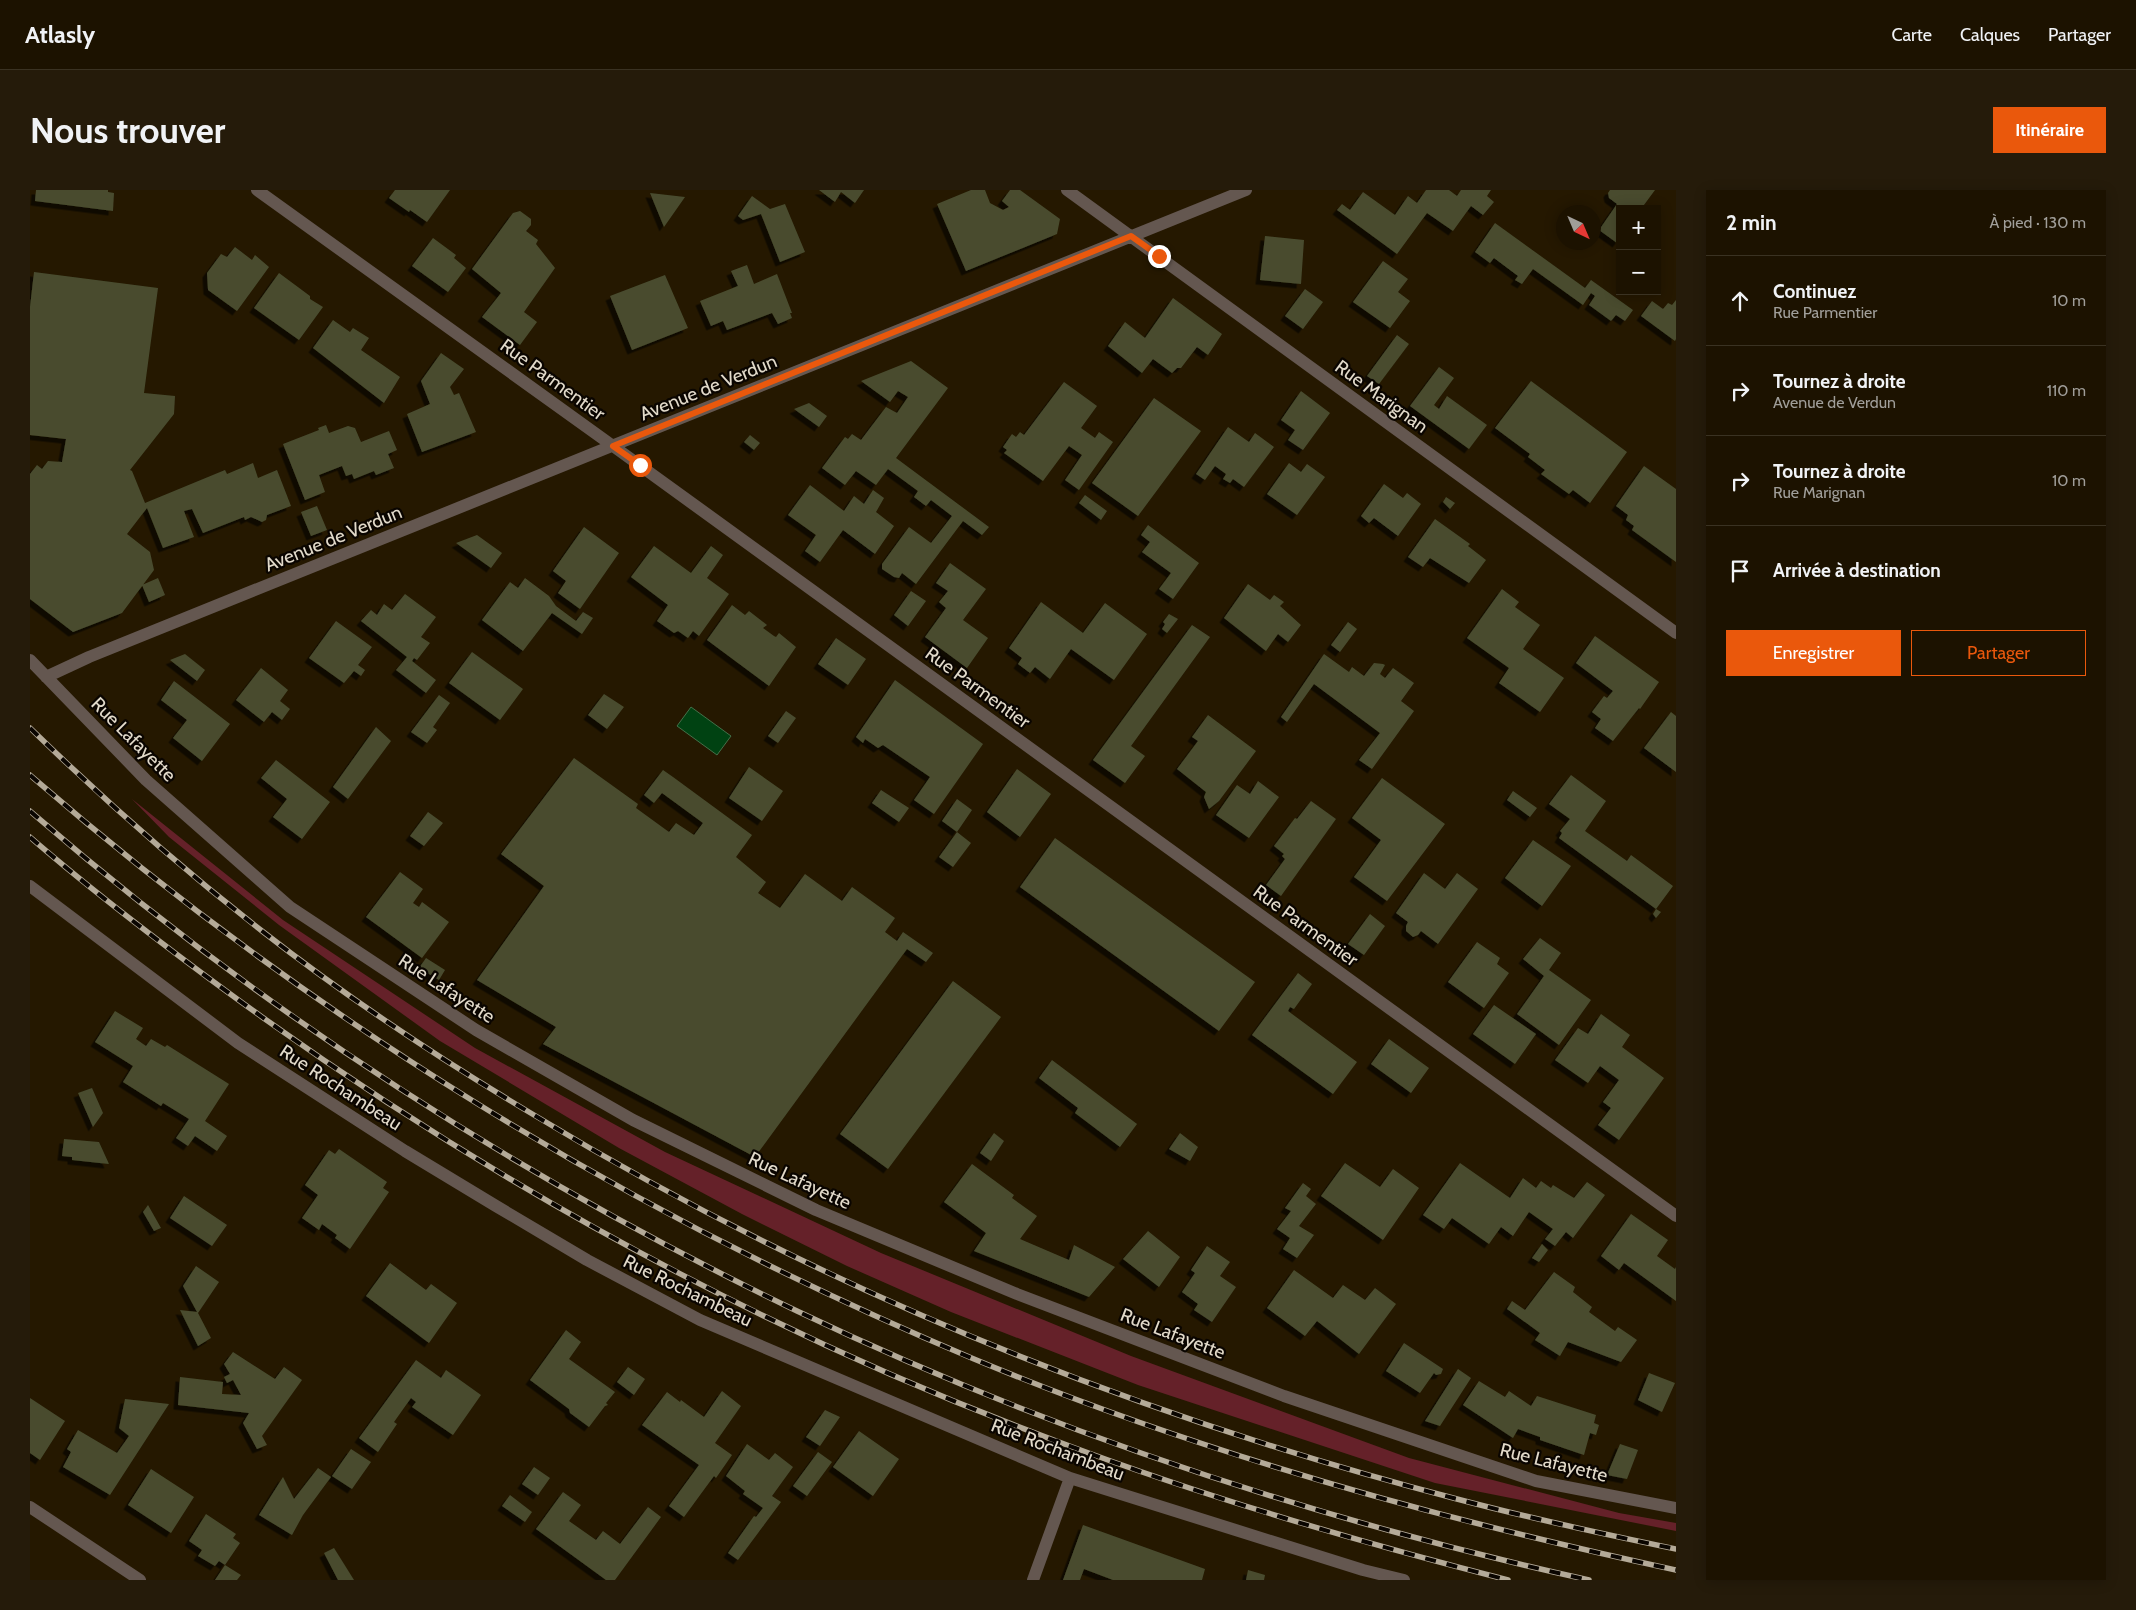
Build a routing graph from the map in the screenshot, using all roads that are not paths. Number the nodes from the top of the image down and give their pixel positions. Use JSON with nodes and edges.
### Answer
{"nodes":[{"id":1,"x":257,"y":190,"type":"edge"},
{"id":2,"x":1067,"y":190,"type":"edge"},
{"id":3,"x":1246,"y":190,"type":"edge"},
{"id":4,"x":1131,"y":236,"type":"junction"},
{"id":5,"x":613,"y":446,"type":"junction"},
{"id":6,"x":1676,"y":633,"type":"edge"},
{"id":7,"x":30,"y":660,"type":"edge"},
{"id":8,"x":46,"y":677,"type":"junction"},
{"id":9,"x":30,"y":886,"type":"edge"},
{"id":10,"x":1676,"y":1216,"type":"edge"},
{"id":11,"x":1070,"y":1478,"type":"junction"},
{"id":12,"x":30,"y":1507,"type":"edge"},
{"id":13,"x":1676,"y":1508,"type":"edge"},
{"id":14,"x":140,"y":1580,"type":"edge"},
{"id":15,"x":1033,"y":1580,"type":"edge"},
{"id":16,"x":1404,"y":1580,"type":"edge"}],
"edges":[{"from":1,"to":5,"type":"street","name":"Rue Parmentier"},
{"from":2,"to":4,"type":"street","name":"Rue Marignan"},
{"from":3,"to":4,"type":"street","name":"Avenue de Verdun"},
{"from":4,"to":5,"type":"street","name":"Avenue de Verdun"},
{"from":4,"to":6,"type":"street","name":"Rue Marignan"},
{"from":5,"to":8,"type":"street","name":"Avenue de Verdun"},
{"from":5,"to":10,"type":"street","name":"Rue Parmentier"},
{"from":7,"to":8,"type":"street","name":"Rue Lafayette"},
{"from":8,"to":13,"type":"street","name":"Rue Lafayette"},
{"from":9,"to":11,"type":"street","name":"Rue Rochambeau"},
{"from":11,"to":15,"type":"street"},
{"from":11,"to":16,"type":"street","name":"Rue Rochambeau"},
{"from":12,"to":14,"type":"street"}]}
